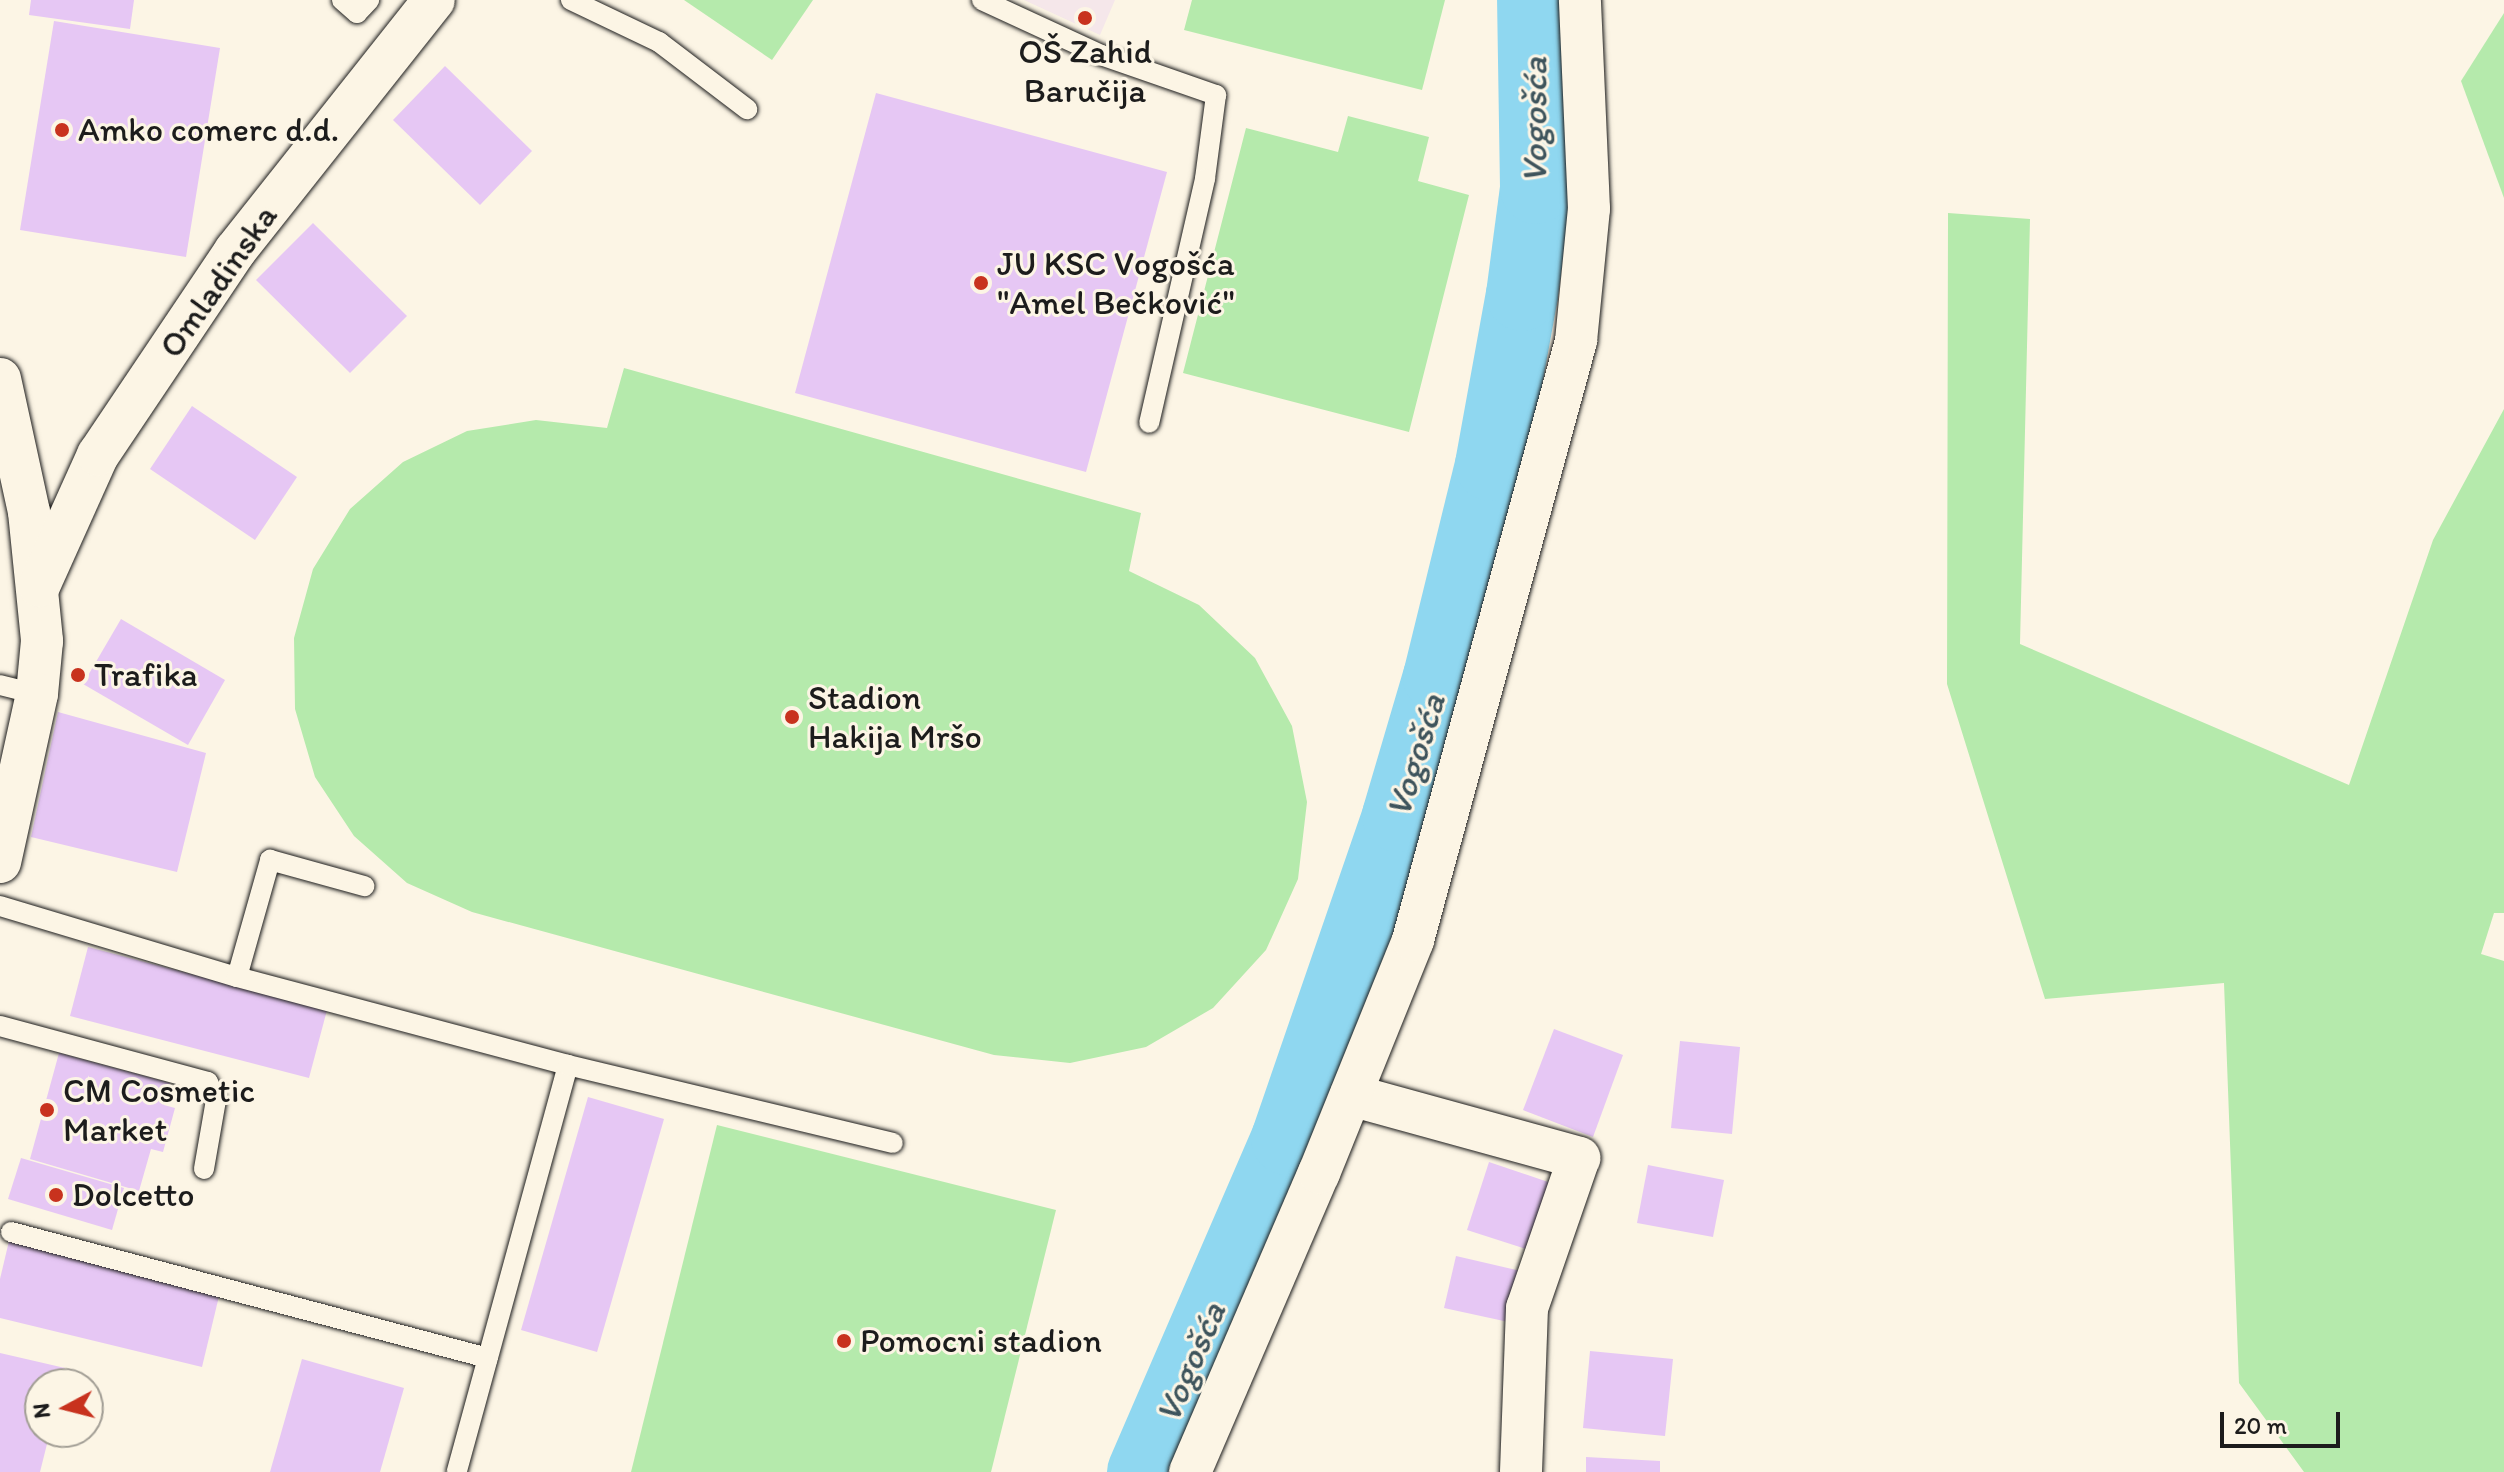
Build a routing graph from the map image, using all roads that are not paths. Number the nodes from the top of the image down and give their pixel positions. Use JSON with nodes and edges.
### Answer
{"nodes":[{"id":1,"x":342,"y":0,"type":"edge"},
{"id":2,"x":369,"y":0,"type":"edge"},
{"id":3,"x":434,"y":0,"type":"edge"},
{"id":4,"x":571,"y":0,"type":"edge"},
{"id":5,"x":982,"y":0,"type":"edge"},
{"id":6,"x":1580,"y":0,"type":"edge"},
{"id":7,"x":747,"y":109,"type":"dead end"},
{"id":8,"x":0,"y":379,"type":"edge"},
{"id":9,"x":1149,"y":423,"type":"dead end"},
{"id":10,"x":7,"y":436,"type":"edge"},
{"id":11,"x":39,"y":586,"type":"junction"},
{"id":12,"x":19,"y":690,"type":"edge"},
{"id":13,"x":0,"y":862,"type":"edge"},
{"id":14,"x":364,"y":886,"type":"dead end"},
{"id":15,"x":0,"y":906,"type":"edge"},
{"id":16,"x":237,"y":977,"type":"junction"},
{"id":17,"x":0,"y":1026,"type":"edge"},
{"id":18,"x":568,"y":1065,"type":"junction"},
{"id":19,"x":1351,"y":1095,"type":"junction"},
{"id":20,"x":893,"y":1143,"type":"dead end"},
{"id":21,"x":204,"y":1169,"type":"dead end"},
{"id":22,"x":11,"y":1232,"type":"dead end"},
{"id":23,"x":488,"y":1358,"type":"junction"},
{"id":24,"x":457,"y":1472,"type":"edge"},
{"id":25,"x":1190,"y":1472,"type":"edge"},
{"id":26,"x":1521,"y":1472,"type":"edge"}],
"edges":[{"from":1,"to":2,"type":"lane"},
{"from":3,"to":11,"type":"street","name":"Omladinska"},
{"from":4,"to":7,"type":"lane"},
{"from":5,"to":9,"type":"lane"},
{"from":6,"to":19,"type":"street"},
{"from":8,"to":10,"type":"street"},
{"from":10,"to":11,"type":"street"},
{"from":11,"to":12,"type":"street"},
{"from":12,"to":13,"type":"street"},
{"from":14,"to":16,"type":"lane"},
{"from":15,"to":16,"type":"lane"},
{"from":16,"to":18,"type":"lane"},
{"from":17,"to":21,"type":"lane"},
{"from":18,"to":20,"type":"lane"},
{"from":18,"to":23,"type":"lane"},
{"from":19,"to":25,"type":"street"},
{"from":19,"to":26,"type":"street"},
{"from":22,"to":23,"type":"lane"},
{"from":23,"to":24,"type":"lane"}]}
